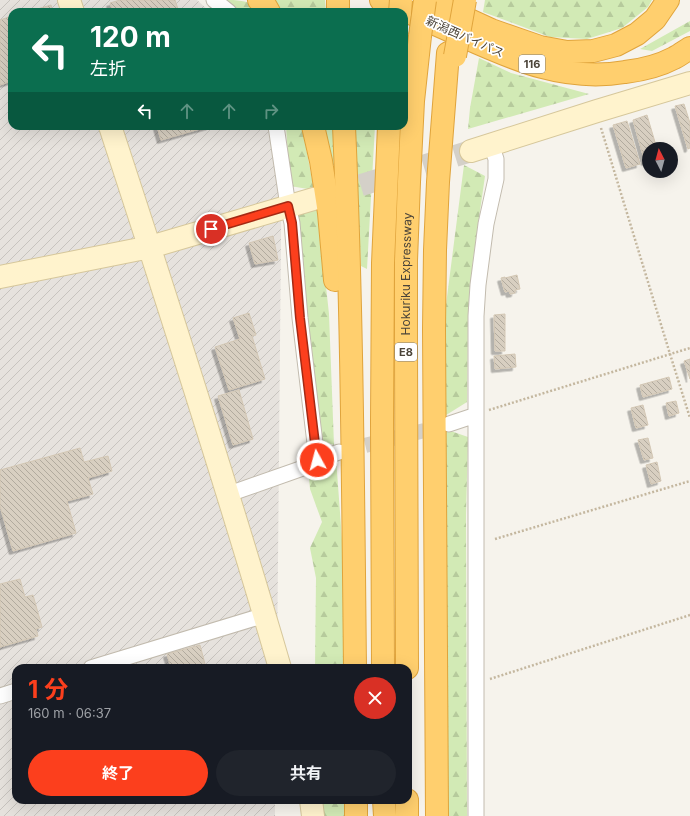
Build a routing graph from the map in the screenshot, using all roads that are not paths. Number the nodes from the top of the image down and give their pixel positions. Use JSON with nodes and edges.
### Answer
{"nodes":[{"id":1,"x":214,"y":0,"type":"edge"},
{"id":2,"x":259,"y":0,"type":"edge"},
{"id":3,"x":381,"y":0,"type":"edge"},
{"id":4,"x":425,"y":0,"type":"edge"},
{"id":5,"x":454,"y":0,"type":"edge"},
{"id":6,"x":465,"y":0,"type":"edge"},
{"id":7,"x":668,"y":0,"type":"edge"},
{"id":8,"x":225,"y":8,"type":"edge"},
{"id":9,"x":267,"y":8,"type":"edge"},
{"id":10,"x":399,"y":8,"type":"edge"},
{"id":11,"x":408,"y":12,"type":"edge"},
{"id":12,"x":690,"y":48,"type":"edge"},
{"id":13,"x":451,"y":54,"type":"junction"},
{"id":14,"x":690,"y":83,"type":"edge"},
{"id":15,"x":111,"y":130,"type":"edge"},
{"id":16,"x":277,"y":130,"type":"edge"},
{"id":17,"x":314,"y":130,"type":"edge"},
{"id":18,"x":344,"y":130,"type":"edge"},
{"id":19,"x":389,"y":130,"type":"edge"},
{"id":20,"x":491,"y":145,"type":"junction"},
{"id":21,"x":471,"y":151,"type":"tunnel mouth"},
{"id":22,"x":317,"y":198,"type":"tunnel mouth"},
{"id":23,"x":288,"y":206,"type":"junction"},
{"id":24,"x":150,"y":247,"type":"junction"},
{"id":25,"x":0,"y":277,"type":"edge"},
{"id":26,"x":476,"y":415,"type":"junction"},
{"id":27,"x":449,"y":424,"type":"tunnel mouth"},
{"id":28,"x":346,"y":455,"type":"junction"},
{"id":29,"x":317,"y":460,"type":"junction"},
{"id":30,"x":229,"y":494,"type":"junction"},
{"id":31,"x":265,"y":615,"type":"junction"},
{"id":32,"x":104,"y":664,"type":"edge"},
{"id":33,"x":279,"y":664,"type":"edge"},
{"id":34,"x":355,"y":664,"type":"edge"},
{"id":35,"x":384,"y":664,"type":"edge"},
{"id":36,"x":407,"y":664,"type":"edge"},
{"id":37,"x":12,"y":692,"type":"edge"},
{"id":38,"x":0,"y":696,"type":"edge"},
{"id":39,"x":312,"y":804,"type":"edge"},
{"id":40,"x":356,"y":804,"type":"edge"},
{"id":41,"x":384,"y":804,"type":"edge"},
{"id":42,"x":407,"y":804,"type":"edge"},
{"id":43,"x":313,"y":816,"type":"edge"},
{"id":44,"x":356,"y":816,"type":"edge"},
{"id":45,"x":384,"y":816,"type":"edge"},
{"id":46,"x":407,"y":816,"type":"edge"},
{"id":47,"x":437,"y":816,"type":"edge"},
{"id":48,"x":476,"y":816,"type":"edge"}],
"edges":[{"from":1,"to":8,"type":"street"},
{"from":2,"to":9,"type":"highway"},
{"from":3,"to":10,"type":"highway","name":"新潟西バイパス","number":"116"},
{"from":4,"to":7,"type":"highway"},
{"from":4,"to":36,"type":"highway","name":"Hokuriku Expressway","number":"E8","bridge":true},
{"from":5,"to":13,"type":"highway"},
{"from":6,"to":13,"type":"highway","bridge":true},
{"from":11,"to":12,"type":"highway","name":"新潟西バイパス","number":"116"},
{"from":13,"to":47,"type":"highway"},
{"from":14,"to":20,"type":"street"},
{"from":15,"to":24,"type":"street"},
{"from":16,"to":23,"type":"street"},
{"from":17,"to":28,"type":"highway"},
{"from":18,"to":28,"type":"highway"},
{"from":19,"to":35,"type":"highway","name":"Hokuriku Expressway","number":"E8"},
{"from":20,"to":21,"type":"street"},
{"from":20,"to":26,"type":"street"},
{"from":22,"to":23,"type":"street"},
{"from":23,"to":24,"type":"street"},
{"from":23,"to":29,"type":"street"},
{"from":24,"to":25,"type":"street"},
{"from":24,"to":30,"type":"street"},
{"from":26,"to":27,"type":"street"},
{"from":26,"to":48,"type":"street"},
{"from":28,"to":29,"type":"street"},
{"from":28,"to":34,"type":"highway"},
{"from":29,"to":30,"type":"street"},
{"from":30,"to":31,"type":"street"},
{"from":31,"to":32,"type":"street"},
{"from":31,"to":33,"type":"street"},
{"from":37,"to":38,"type":"street"},
{"from":39,"to":43,"type":"street"},
{"from":40,"to":44,"type":"highway"},
{"from":41,"to":45,"type":"highway"},
{"from":42,"to":46,"type":"highway"}]}
